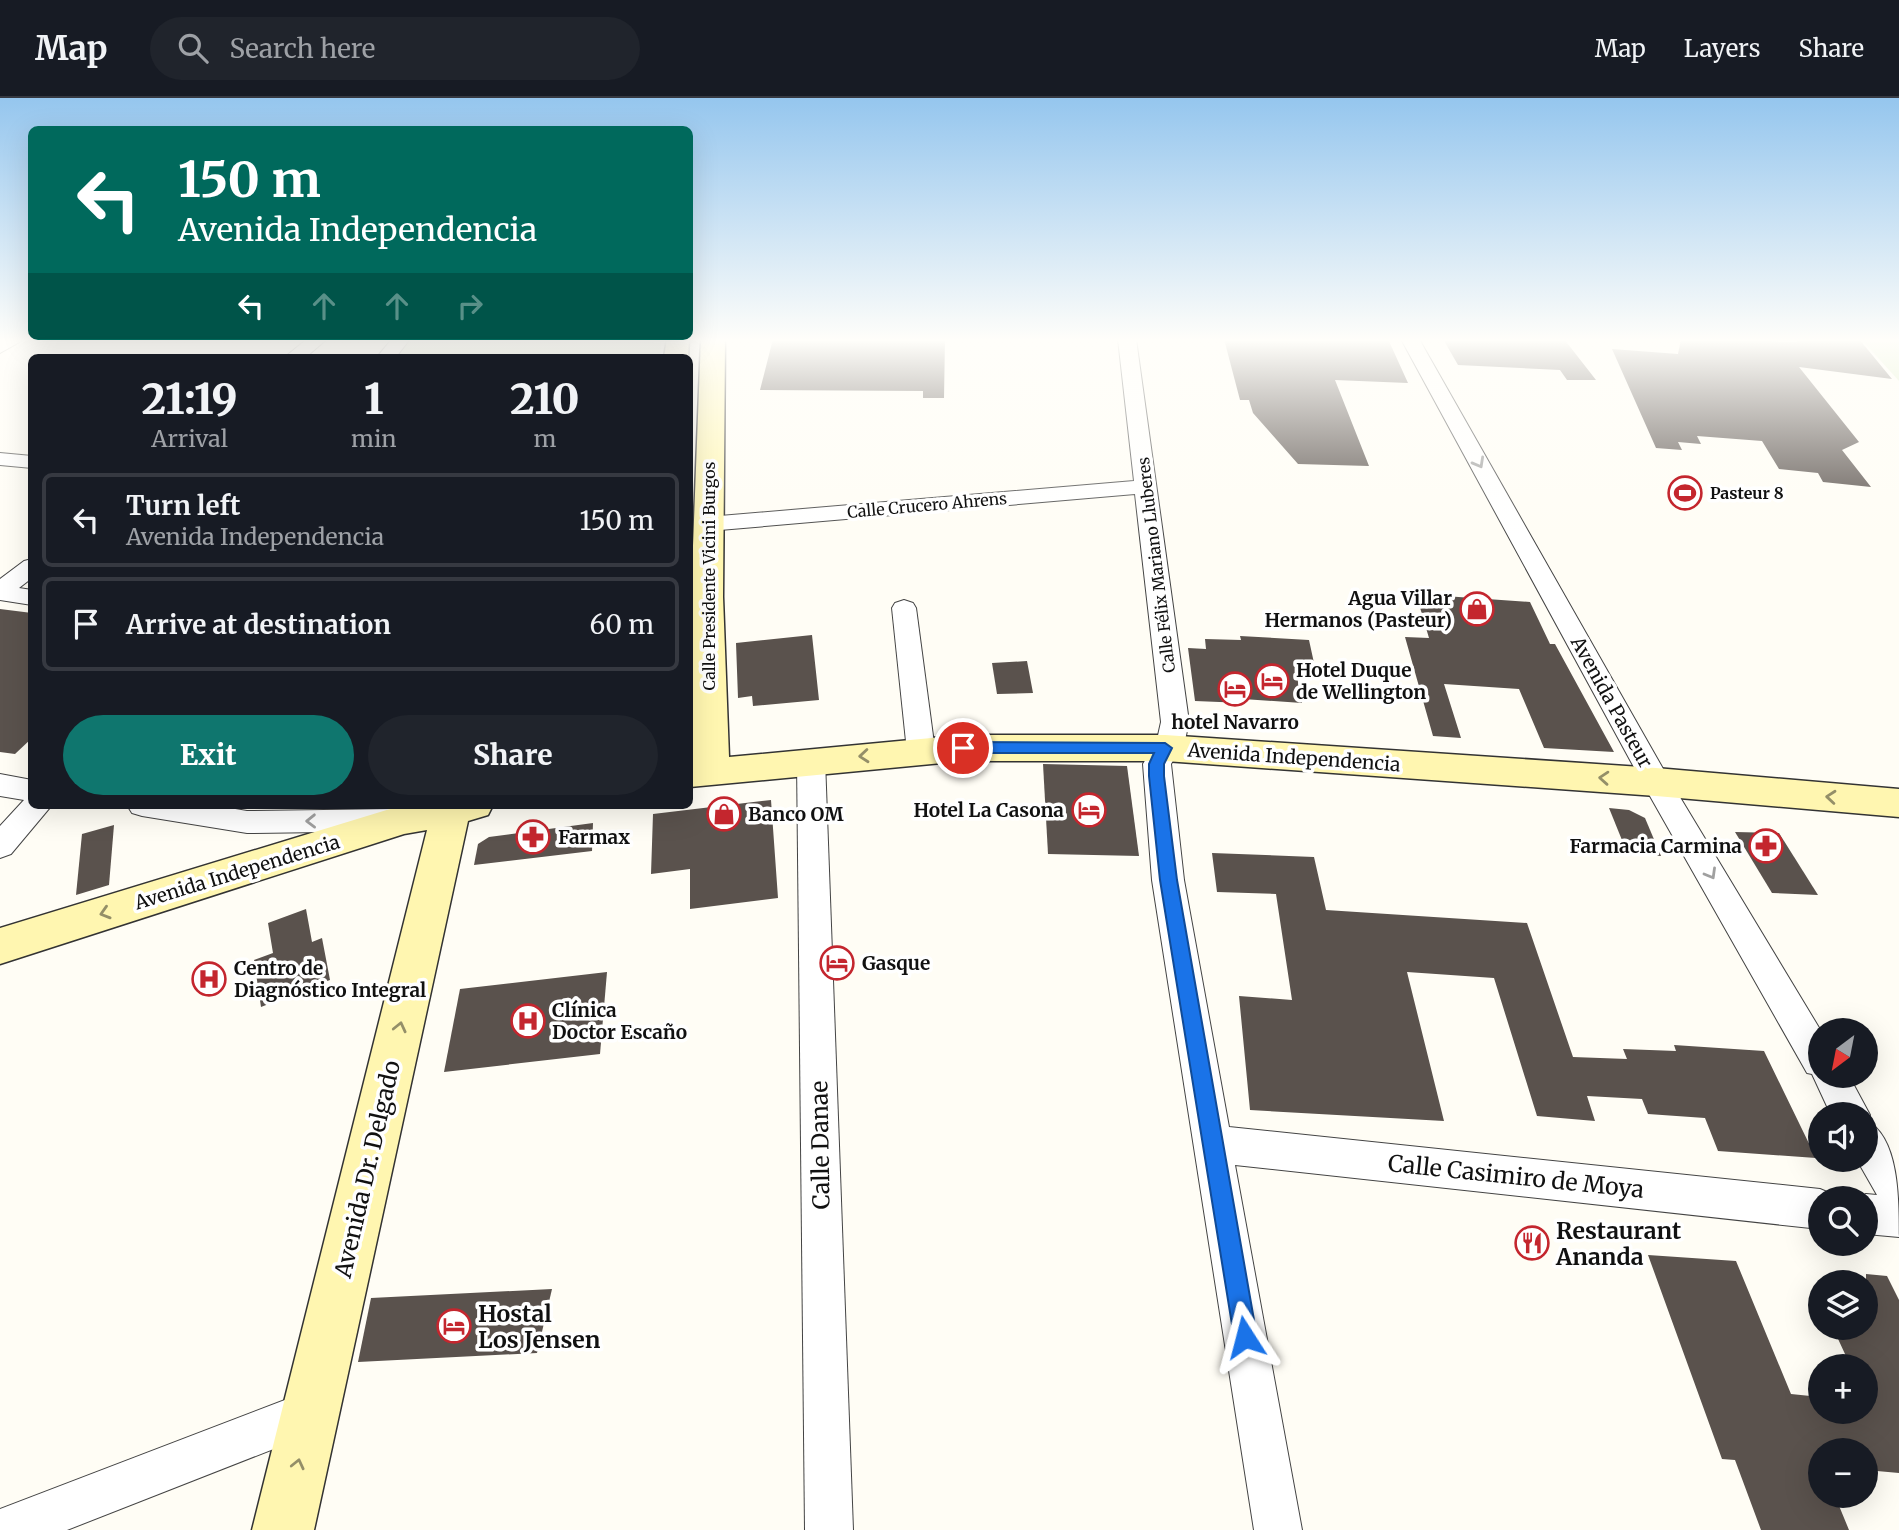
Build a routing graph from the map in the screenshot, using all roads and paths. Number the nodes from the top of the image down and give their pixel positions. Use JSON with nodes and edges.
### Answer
{"nodes":[{"id":1,"x":711,"y":406,"type":"edge"},
{"id":2,"x":1136,"y":406,"type":"edge"},
{"id":3,"x":1447,"y":406,"type":"edge"},
{"id":4,"x":0,"y":459,"type":"edge"},
{"id":5,"x":28,"y":462,"type":"edge"},
{"id":6,"x":1147,"y":486,"type":"junction"},
{"id":7,"x":708,"y":524,"type":"junction"},
{"id":8,"x":28,"y":569,"type":"edge"},
{"id":9,"x":0,"y":592,"type":"edge"},
{"id":10,"x":28,"y":597,"type":"edge"},
{"id":11,"x":698,"y":599,"type":"edge"},
{"id":12,"x":904,"y":608,"type":"dead end"},
{"id":13,"x":1165,"y":748,"type":"junction"},
{"id":14,"x":921,"y":751,"type":"junction"},
{"id":15,"x":811,"y":760,"type":"junction"},
{"id":16,"x":700,"y":773,"type":"edge"},
{"id":17,"x":1656,"y":782,"type":"junction"},
{"id":18,"x":0,"y":785,"type":"edge"},
{"id":19,"x":28,"y":790,"type":"edge"},
{"id":20,"x":1899,"y":803,"type":"edge"},
{"id":21,"x":33,"y":809,"type":"edge"},
{"id":22,"x":167,"y":809,"type":"edge"},
{"id":23,"x":455,"y":809,"type":"edge"},
{"id":24,"x":463,"y":809,"type":"edge"},
{"id":25,"x":403,"y":820,"type":"junction"},
{"id":26,"x":0,"y":846,"type":"edge"},
{"id":27,"x":0,"y":946,"type":"edge"},
{"id":28,"x":1808,"y":1041,"type":"edge"},
{"id":29,"x":1213,"y":1144,"type":"junction"},
{"id":30,"x":1878,"y":1160,"type":"edge"},
{"id":31,"x":1899,"y":1196,"type":"edge"},
{"id":32,"x":1808,"y":1208,"type":"edge"},
{"id":33,"x":1878,"y":1215,"type":"edge"},
{"id":34,"x":1899,"y":1217,"type":"edge"},
{"id":35,"x":311,"y":1412,"type":"junction"},
{"id":36,"x":6,"y":1530,"type":"edge"},
{"id":37,"x":283,"y":1530,"type":"edge"},
{"id":38,"x":829,"y":1530,"type":"edge"},
{"id":39,"x":1278,"y":1530,"type":"edge"}],
"edges":[{"from":1,"to":7,"type":"main road","name":"Calle Presidente Vicini Burgos"},
{"from":2,"to":6,"type":"street","name":"Calle Félix Mariano Lluberes"},
{"from":3,"to":17,"type":"street","name":"Avenida Pasteur","one_way":true},
{"from":4,"to":5,"type":"street"},
{"from":6,"to":7,"type":"street","name":"Calle Crucero Ahrens"},
{"from":6,"to":13,"type":"street","name":"Calle Félix Mariano Lluberes"},
{"from":7,"to":11,"type":"main road","name":"Calle Presidente Vicini Burgos"},
{"from":8,"to":9,"type":"street"},
{"from":9,"to":10,"type":"street"},
{"from":11,"to":16,"type":"main road","name":"Calle Presidente Vicini Burgos"},
{"from":12,"to":14,"type":"street"},
{"from":13,"to":14,"type":"main road","name":"Avenida Independencia"},
{"from":17,"to":13,"type":"main road","name":"Avenida Independencia","one_way":true},
{"from":13,"to":29,"type":"street","name":"Calle Félix Mariano Lluberes"},
{"from":14,"to":15,"type":"main road","name":"Avenida Independencia","one_way":true},
{"from":15,"to":16,"type":"main road","name":"Avenida Independencia"},
{"from":15,"to":38,"type":"street","name":"Calle Danae"},
{"from":20,"to":17,"type":"main road","name":"Avenida Independencia","one_way":true},
{"from":17,"to":28,"type":"street","name":"Avenida Pasteur","one_way":true},
{"from":18,"to":19,"type":"street"},
{"from":21,"to":26,"type":"street"},
{"from":25,"to":22,"type":"street","one_way":true},
{"from":23,"to":25,"type":"main road","name":"Avenida Independencia"},
{"from":35,"to":24,"type":"main road","name":"Avenida Dr. Delgado","one_way":true},
{"from":25,"to":27,"type":"main road","name":"Avenida Independencia","one_way":true},
{"from":29,"to":32,"type":"street","name":"Calle Casimiro de Moya"},
{"from":29,"to":39,"type":"street","name":"Calle Félix Mariano Lluberes"},
{"from":30,"to":31,"type":"street"},
{"from":33,"to":34,"type":"street"},
{"from":35,"to":36,"type":"street"},
{"from":37,"to":35,"type":"main road","name":"Avenida Dr. Delgado","one_way":true}]}
